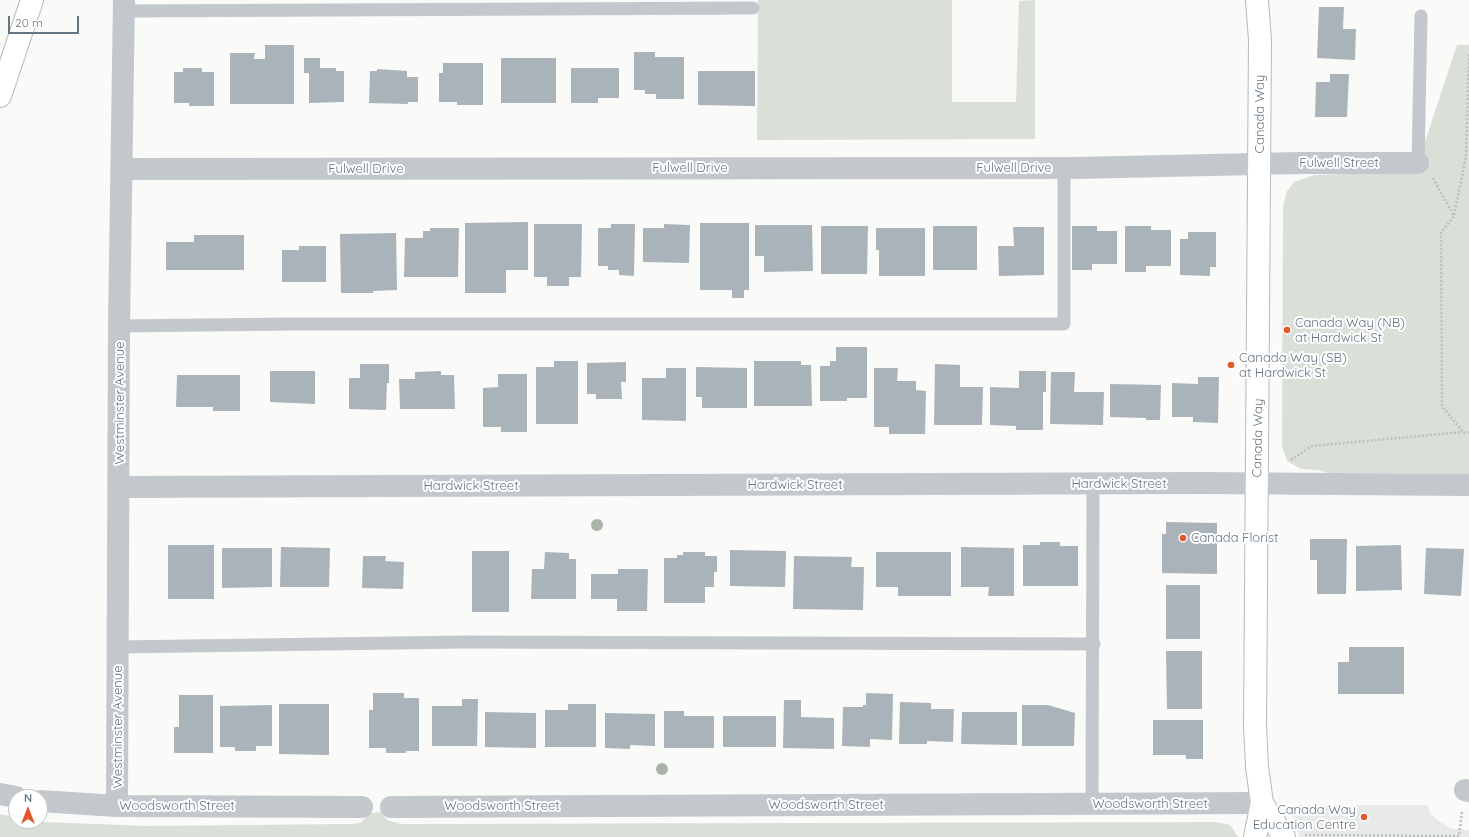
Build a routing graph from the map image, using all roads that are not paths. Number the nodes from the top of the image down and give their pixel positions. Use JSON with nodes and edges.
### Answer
{"nodes":[{"id":1,"x":32,"y":0,"type":"edge"},
{"id":2,"x":1257,"y":0,"type":"edge"},
{"id":3,"x":124,"y":6,"type":"edge"},
{"id":4,"x":753,"y":8,"type":"dead end"},
{"id":5,"x":1421,"y":16,"type":"dead end"},
{"id":6,"x":0,"y":96,"type":"edge"},
{"id":7,"x":1418,"y":158,"type":"joint"},
{"id":8,"x":1260,"y":164,"type":"junction"},
{"id":9,"x":1064,"y":168,"type":"junction"},
{"id":10,"x":121,"y":169,"type":"junction"},
{"id":11,"x":120,"y":326,"type":"junction"},
{"id":12,"x":1258,"y":483,"type":"junction"},
{"id":13,"x":1093,"y":484,"type":"junction"},
{"id":14,"x":1469,"y":485,"type":"edge"},
{"id":15,"x":120,"y":487,"type":"junction"},
{"id":16,"x":1094,"y":644,"type":"junction"},
{"id":17,"x":118,"y":647,"type":"junction"},
{"id":18,"x":48,"y":801,"type":"edge"},
{"id":19,"x":1262,"y":803,"type":"junction"},
{"id":20,"x":1092,"y":804,"type":"junction"},
{"id":21,"x":117,"y":806,"type":"junction"},
{"id":22,"x":362,"y":807,"type":"dead end"},
{"id":23,"x":391,"y":807,"type":"dead end"},
{"id":24,"x":1293,"y":836,"type":"edge"},
{"id":25,"x":1255,"y":837,"type":"edge"}],
"edges":[{"from":1,"to":6,"type":"main road"},
{"from":2,"to":8,"type":"main road","name":"Canada Way"},
{"from":3,"to":4,"type":"lane"},
{"from":3,"to":10,"type":"street","name":"Westminster Avenue"},
{"from":5,"to":7,"type":"lane"},
{"from":7,"to":8,"type":"street","name":"Fulwell Street"},
{"from":8,"to":9,"type":"street","name":"Fulwell Drive"},
{"from":8,"to":12,"type":"main road","name":"Canada Way"},
{"from":9,"to":10,"type":"street","name":"Fulwell Drive"},
{"from":9,"to":11,"type":"lane"},
{"from":10,"to":11,"type":"street","name":"Westminster Avenue"},
{"from":11,"to":15,"type":"street","name":"Westminster Avenue"},
{"from":12,"to":13,"type":"street","name":"Hardwick Street"},
{"from":12,"to":14,"type":"street","name":"Hardwick Street"},
{"from":12,"to":19,"type":"main road","name":"Canada Way"},
{"from":13,"to":15,"type":"street","name":"Hardwick Street"},
{"from":13,"to":16,"type":"lane"},
{"from":15,"to":17,"type":"street","name":"Westminster Avenue"},
{"from":16,"to":17,"type":"lane"},
{"from":16,"to":20,"type":"lane"},
{"from":17,"to":21,"type":"street","name":"Westminster Avenue"},
{"from":18,"to":21,"type":"street","name":"Woodsworth Street"},
{"from":19,"to":20,"type":"street","name":"Woodsworth Street"},
{"from":19,"to":24,"type":"main road","name":"Canada Way"},
{"from":19,"to":25,"type":"main road","name":"Canada Way"},
{"from":20,"to":23,"type":"street","name":"Woodsworth Street"},
{"from":21,"to":22,"type":"street","name":"Woodsworth Street"}]}
